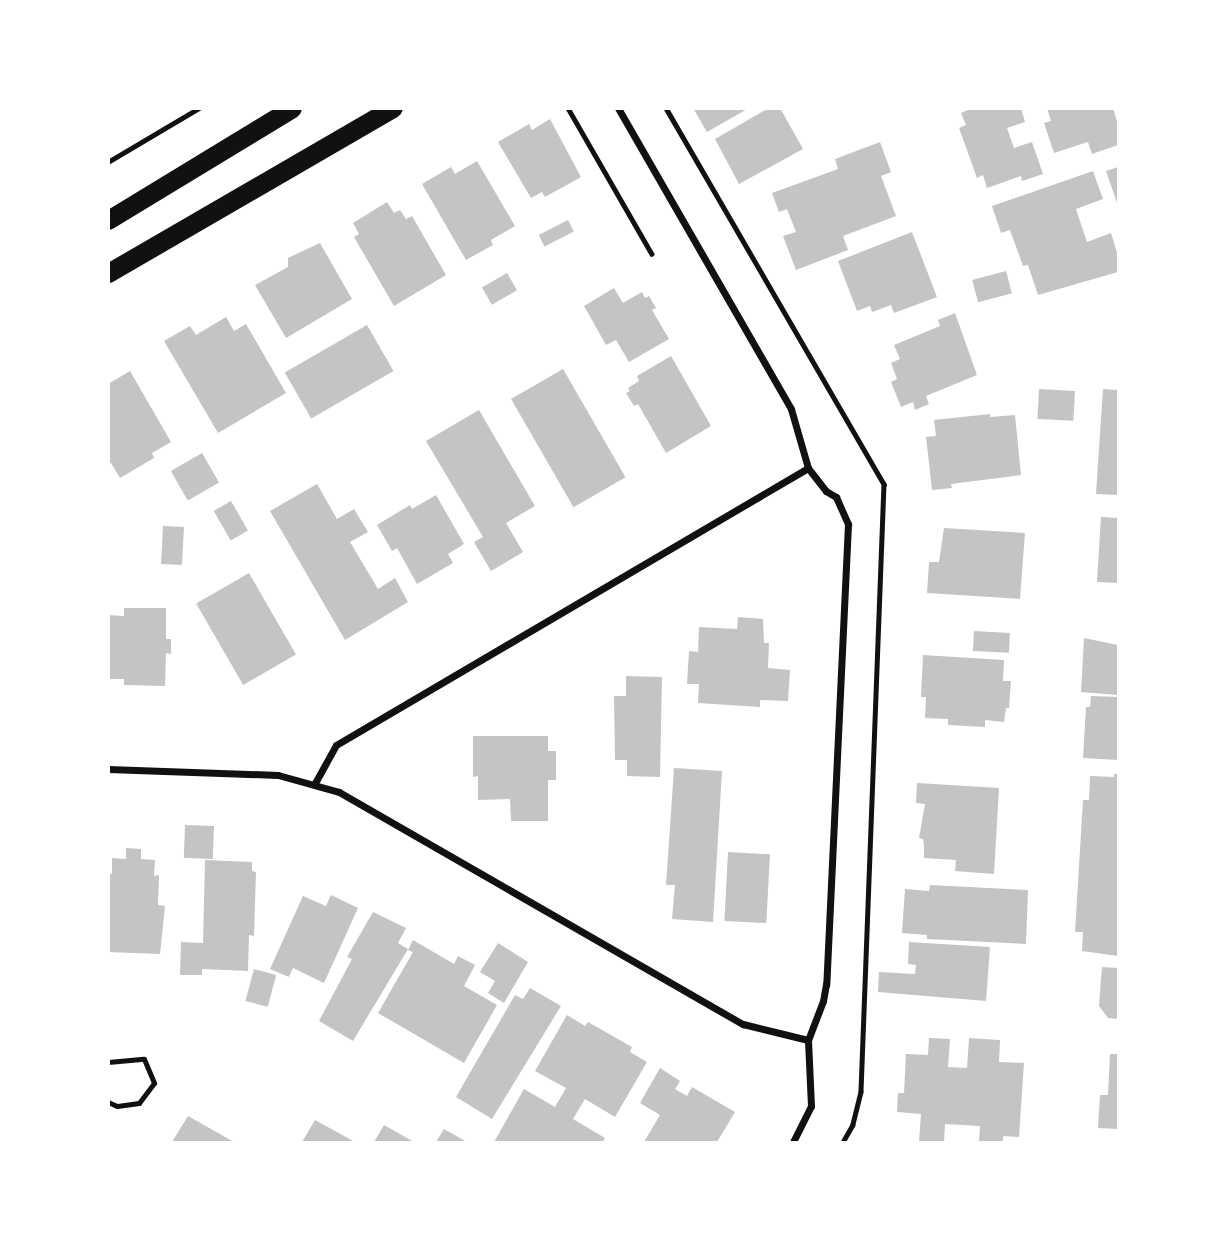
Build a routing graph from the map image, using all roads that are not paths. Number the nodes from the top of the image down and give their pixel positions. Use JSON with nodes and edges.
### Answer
{"nodes":[{"id":1,"x":292,"y":108,"type":"edge"},
{"id":2,"x":393,"y":108,"type":"edge"},
{"id":3,"x":618,"y":108,"type":"edge"},
{"id":4,"x":108,"y":220,"type":"edge"},
{"id":5,"x":108,"y":273,"type":"edge"},
{"id":6,"x":808,"y":468,"type":"junction"},
{"id":7,"x":108,"y":769,"type":"edge"},
{"id":8,"x":315,"y":783,"type":"junction"},
{"id":9,"x":808,"y":1040,"type":"junction"},
{"id":10,"x":108,"y":1062,"type":"edge"},
{"id":11,"x":108,"y":1102,"type":"edge"},
{"id":12,"x":793,"y":1143,"type":"edge"}],
"edges":[{"from":1,"to":4,"type":"highway"},
{"from":2,"to":5,"type":"highway"},
{"from":3,"to":6,"type":"street"},
{"from":6,"to":8,"type":"street"},
{"from":6,"to":9,"type":"street"},
{"from":7,"to":8,"type":"street"},
{"from":8,"to":9,"type":"street"},
{"from":9,"to":12,"type":"street"},
{"from":10,"to":11,"type":"lane"}]}
